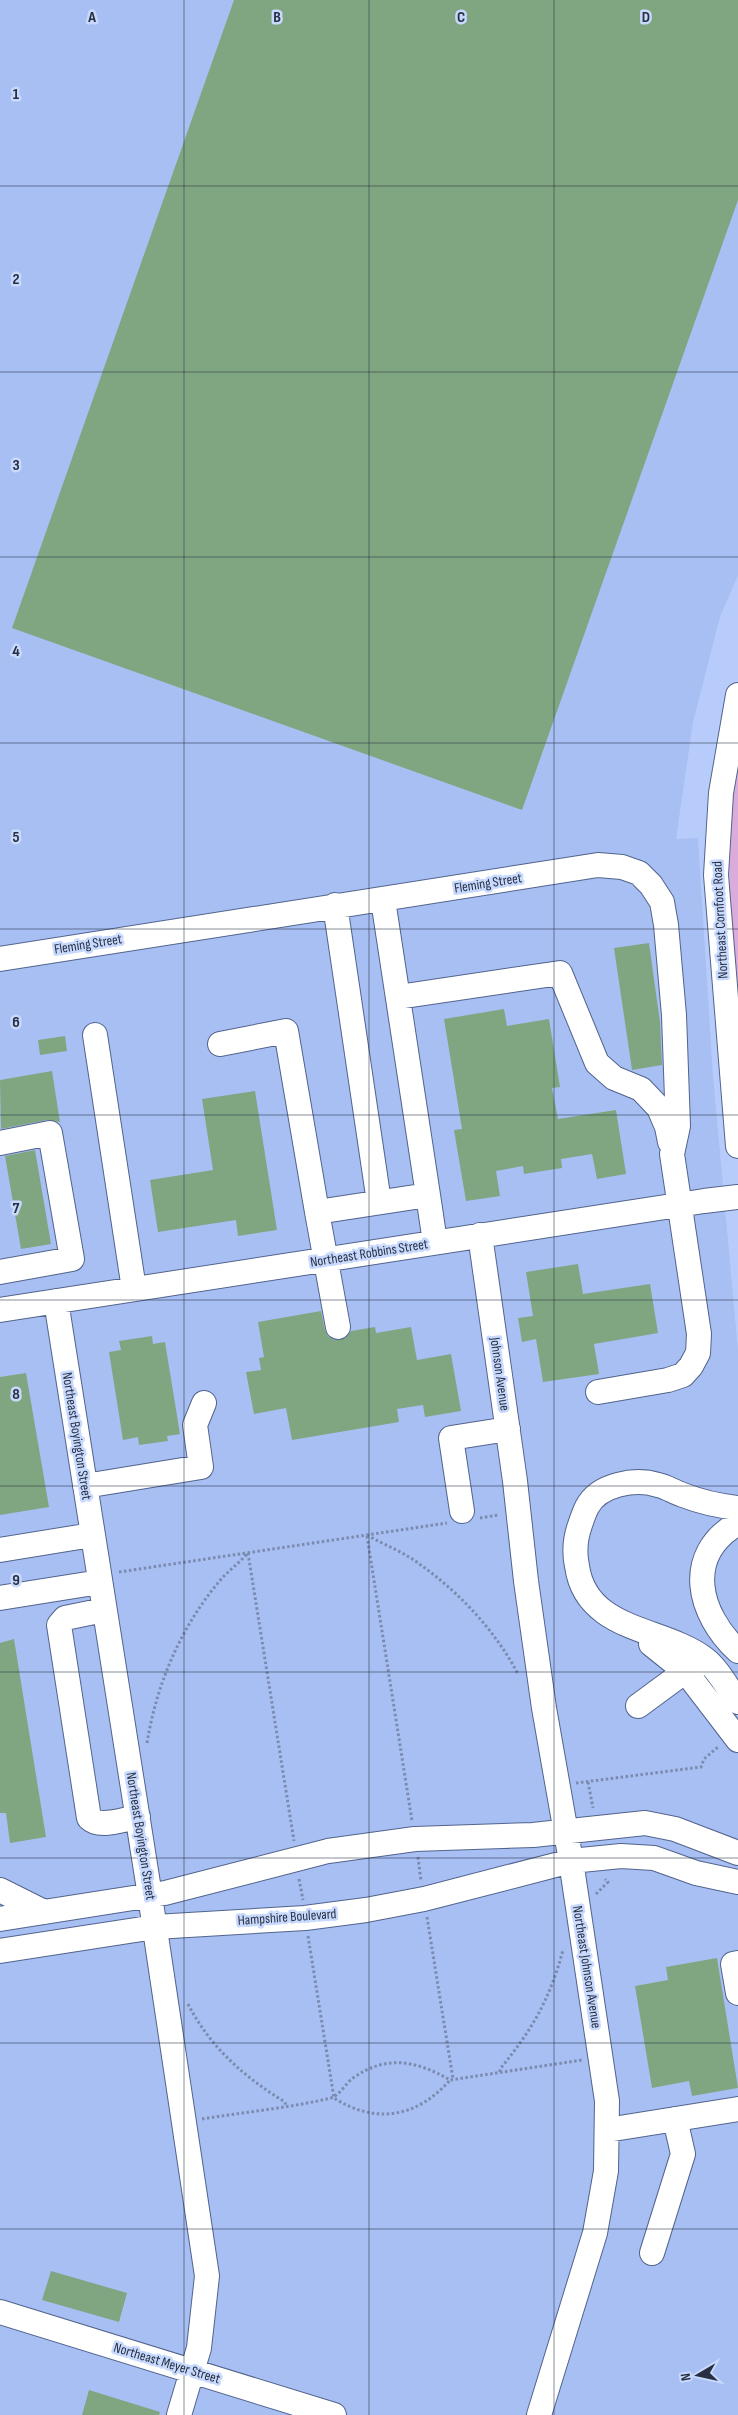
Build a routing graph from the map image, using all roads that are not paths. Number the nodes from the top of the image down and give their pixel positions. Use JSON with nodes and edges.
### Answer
{"nodes":[{"id":1,"x":738,"y":695,"type":"edge"},
{"id":2,"x":383,"y":900,"type":"junction"},
{"id":3,"x":335,"y":905,"type":"junction"},
{"id":4,"x":0,"y":959,"type":"edge"},
{"id":5,"x":398,"y":996,"type":"junction"},
{"id":6,"x":95,"y":1034,"type":"dead end"},
{"id":7,"x":220,"y":1044,"type":"dead end"},
{"id":8,"x":0,"y":1143,"type":"edge"},
{"id":9,"x":738,"y":1146,"type":"edge"},
{"id":10,"x":672,"y":1154,"type":"junction"},
{"id":11,"x":428,"y":1195,"type":"junction"},
{"id":12,"x":738,"y":1197,"type":"edge"},
{"id":13,"x":379,"y":1202,"type":"junction"},
{"id":14,"x":680,"y":1204,"type":"junction"},
{"id":15,"x":317,"y":1212,"type":"junction"},
{"id":16,"x":480,"y":1235,"type":"junction"},
{"id":17,"x":435,"y":1242,"type":"junction"},
{"id":18,"x":324,"y":1260,"type":"junction"},
{"id":19,"x":0,"y":1272,"type":"edge"},
{"id":20,"x":134,"y":1289,"type":"junction"},
{"id":21,"x":56,"y":1302,"type":"junction"},
{"id":22,"x":0,"y":1310,"type":"edge"},
{"id":23,"x":338,"y":1326,"type":"dead end"},
{"id":24,"x":598,"y":1392,"type":"dead end"},
{"id":25,"x":204,"y":1403,"type":"dead end"},
{"id":26,"x":508,"y":1429,"type":"junction"},
{"id":27,"x":85,"y":1486,"type":"junction"},
{"id":28,"x":738,"y":1508,"type":"edge"},
{"id":29,"x":510,"y":1514,"type":"joint"},
{"id":30,"x":463,"y":1517,"type":"road end"},
{"id":31,"x":738,"y":1524,"type":"edge"},
{"id":32,"x":92,"y":1535,"type":"junction"},
{"id":33,"x":0,"y":1550,"type":"edge"},
{"id":34,"x":99,"y":1579,"type":"junction"},
{"id":35,"x":0,"y":1598,"type":"edge"},
{"id":36,"x":104,"y":1610,"type":"junction"},
{"id":37,"x":619,"y":1622,"type":"junction"},
{"id":38,"x":734,"y":1647,"type":"edge"},
{"id":39,"x":707,"y":1660,"type":"junction"},
{"id":40,"x":686,"y":1672,"type":"junction"},
{"id":41,"x":738,"y":1702,"type":"edge"},
{"id":42,"x":638,"y":1706,"type":"dead end"},
{"id":43,"x":735,"y":1737,"type":"edge"},
{"id":44,"x":138,"y":1817,"type":"junction"},
{"id":45,"x":566,"y":1831,"type":"junction"},
{"id":46,"x":738,"y":1853,"type":"edge"},
{"id":47,"x":571,"y":1861,"type":"junction"},
{"id":48,"x":738,"y":1882,"type":"edge"},
{"id":49,"x":0,"y":1890,"type":"edge"},
{"id":50,"x":150,"y":1896,"type":"junction"},
{"id":51,"x":44,"y":1912,"type":"junction"},
{"id":52,"x":0,"y":1919,"type":"edge"},
{"id":53,"x":155,"y":1927,"type":"junction"},
{"id":54,"x":0,"y":1951,"type":"edge"},
{"id":55,"x":738,"y":1963,"type":"edge"},
{"id":56,"x":738,"y":1993,"type":"edge"},
{"id":57,"x":738,"y":2109,"type":"edge"},
{"id":58,"x":675,"y":2119,"type":"junction"},
{"id":59,"x":606,"y":2130,"type":"junction"},
{"id":60,"x":652,"y":2253,"type":"dead end"},
{"id":61,"x":0,"y":2312,"type":"edge"},
{"id":62,"x":194,"y":2371,"type":"junction"},
{"id":63,"x":306,"y":2411,"type":"edge"},
{"id":64,"x":179,"y":2415,"type":"edge"},
{"id":65,"x":334,"y":2415,"type":"edge"},
{"id":66,"x":539,"y":2415,"type":"edge"}],
"edges":[{"from":1,"to":9,"type":"street","name":"Northeast Cornfoot Road"},
{"from":2,"to":3,"type":"street","name":"Fleming Street"},
{"from":2,"to":5,"type":"street"},
{"from":2,"to":10,"type":"street","name":"Fleming Street"},
{"from":3,"to":4,"type":"street","name":"Fleming Street"},
{"from":3,"to":13,"type":"street"},
{"from":5,"to":10,"type":"street"},
{"from":5,"to":11,"type":"street"},
{"from":6,"to":20,"type":"street"},
{"from":7,"to":15,"type":"street"},
{"from":8,"to":19,"type":"street"},
{"from":10,"to":14,"type":"street","name":"Fleming Street"},
{"from":11,"to":13,"type":"street"},
{"from":11,"to":17,"type":"street"},
{"from":12,"to":14,"type":"street","name":"Northeast Robbins Street"},
{"from":13,"to":15,"type":"street"},
{"from":14,"to":16,"type":"street","name":"Northeast Robbins Street"},
{"from":14,"to":24,"type":"street","name":"Fleming Street"},
{"from":15,"to":18,"type":"street"},
{"from":16,"to":17,"type":"street","name":"Northeast Robbins Street"},
{"from":16,"to":26,"type":"street","name":"Johnson Avenue"},
{"from":17,"to":18,"type":"street","name":"Northeast Robbins Street"},
{"from":18,"to":20,"type":"street","name":"Northeast Robbins Street"},
{"from":18,"to":23,"type":"street"},
{"from":20,"to":21,"type":"street","name":"Northeast Robbins Street"},
{"from":21,"to":22,"type":"street","name":"Northeast Robbins Street"},
{"from":21,"to":27,"type":"street","name":"Northeast Boyington Street"},
{"from":25,"to":27,"type":"street"},
{"from":26,"to":29,"type":"street","name":"Johnson Avenue"},
{"from":26,"to":30,"type":"street"},
{"from":27,"to":32,"type":"street","name":"Northeast Boyington Street"},
{"from":28,"to":37,"type":"street"},
{"from":29,"to":45,"type":"street","name":"Northeast Johnson Avenue"},
{"from":31,"to":38,"type":"street"},
{"from":32,"to":33,"type":"street"},
{"from":32,"to":34,"type":"street","name":"Northeast Boyington Street"},
{"from":34,"to":35,"type":"street"},
{"from":34,"to":36,"type":"street","name":"Northeast Boyington Street"},
{"from":36,"to":44,"type":"street","name":"Northeast Boyington Street"},
{"from":36,"to":44,"type":"street"},
{"from":37,"to":39,"type":"street"},
{"from":37,"to":40,"type":"street"},
{"from":38,"to":39,"type":"street"},
{"from":39,"to":40,"type":"street"},
{"from":39,"to":41,"type":"street"},
{"from":40,"to":42,"type":"street"},
{"from":40,"to":43,"type":"street"},
{"from":44,"to":50,"type":"street","name":"Northeast Boyington Street"},
{"from":45,"to":46,"type":"street"},
{"from":45,"to":47,"type":"street","name":"Northeast Johnson Avenue"},
{"from":45,"to":50,"type":"street"},
{"from":47,"to":48,"type":"street","name":"Hampshire Boulevard"},
{"from":47,"to":53,"type":"street","name":"Hampshire Boulevard"},
{"from":47,"to":59,"type":"street","name":"Northeast Johnson Avenue"},
{"from":49,"to":51,"type":"street"},
{"from":50,"to":51,"type":"street"},
{"from":50,"to":53,"type":"street","name":"Northeast Boyington Street"},
{"from":51,"to":52,"type":"street"},
{"from":53,"to":54,"type":"street","name":"Hampshire Boulevard"},
{"from":53,"to":62,"type":"street","name":"Northeast Boyington Street"},
{"from":55,"to":56,"type":"street"},
{"from":57,"to":58,"type":"street"},
{"from":58,"to":59,"type":"street"},
{"from":58,"to":60,"type":"street"},
{"from":59,"to":66,"type":"street","name":"Northeast Johnson Avenue"},
{"from":61,"to":62,"type":"street","name":"Northeast Meyer Street"},
{"from":62,"to":63,"type":"street","name":"Northeast Meyer Street"},
{"from":62,"to":64,"type":"street","name":"Northeast Boyington Street"},
{"from":63,"to":65,"type":"street","name":"Northeast Meyer Street"}]}
